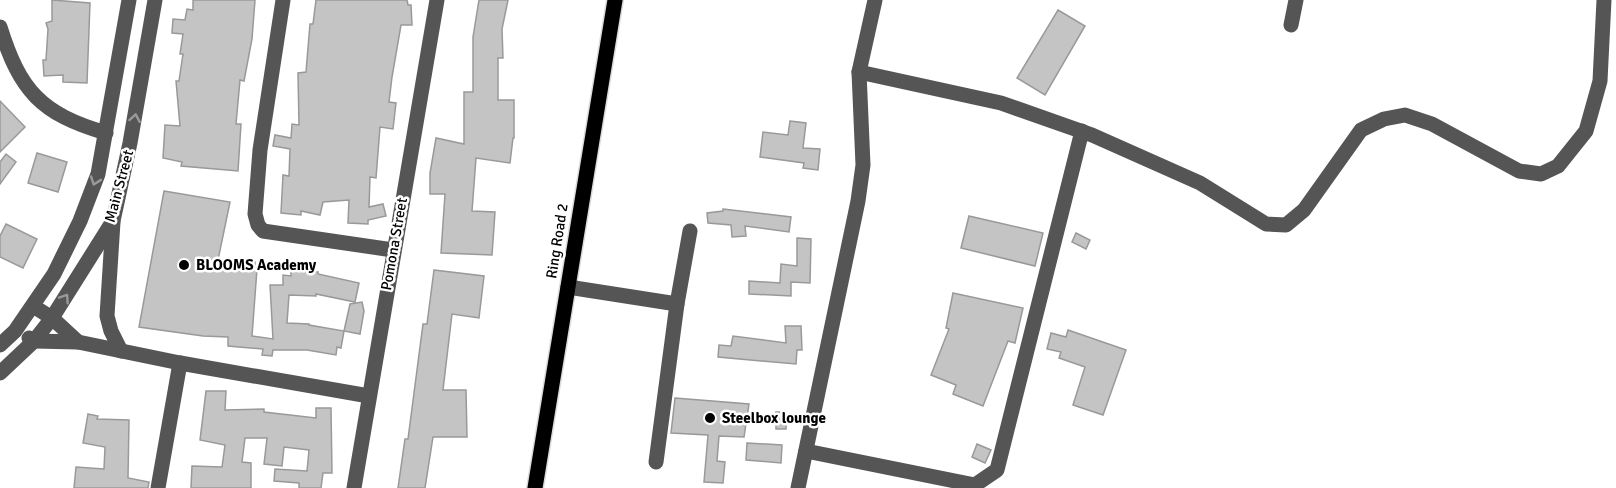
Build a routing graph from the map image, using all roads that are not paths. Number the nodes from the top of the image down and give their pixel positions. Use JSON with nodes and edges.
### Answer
{"nodes":[{"id":1,"x":129,"y":0,"type":"edge"},
{"id":2,"x":155,"y":0,"type":"edge"},
{"id":3,"x":283,"y":0,"type":"edge"},
{"id":4,"x":436,"y":0,"type":"edge"},
{"id":5,"x":615,"y":0,"type":"edge"},
{"id":6,"x":875,"y":0,"type":"edge"},
{"id":7,"x":1296,"y":0,"type":"edge"},
{"id":8,"x":1604,"y":0,"type":"edge"},
{"id":9,"x":1291,"y":25,"type":"dead end"},
{"id":10,"x":0,"y":27,"type":"edge"},
{"id":11,"x":859,"y":72,"type":"junction"},
{"id":12,"x":1082,"y":131,"type":"junction"},
{"id":13,"x":106,"y":133,"type":"junction"},
{"id":14,"x":113,"y":221,"type":"junction"},
{"id":15,"x":690,"y":231,"type":"dead end"},
{"id":16,"x":393,"y":250,"type":"junction"},
{"id":17,"x":568,"y":287,"type":"junction"},
{"id":18,"x":677,"y":304,"type":"junction"},
{"id":19,"x":33,"y":306,"type":"junction"},
{"id":20,"x":52,"y":318,"type":"junction"},
{"id":21,"x":15,"y":331,"type":"junction"},
{"id":22,"x":34,"y":341,"type":"junction"},
{"id":23,"x":78,"y":342,"type":"junction"},
{"id":24,"x":0,"y":345,"type":"edge"},
{"id":25,"x":121,"y":351,"type":"junction"},
{"id":26,"x":180,"y":363,"type":"junction"},
{"id":27,"x":0,"y":373,"type":"edge"},
{"id":28,"x":369,"y":396,"type":"junction"},
{"id":29,"x":806,"y":451,"type":"junction"},
{"id":30,"x":656,"y":462,"type":"dead end"},
{"id":31,"x":158,"y":488,"type":"edge"},
{"id":32,"x":354,"y":488,"type":"edge"},
{"id":33,"x":535,"y":488,"type":"edge"},
{"id":34,"x":798,"y":488,"type":"edge"}],
"edges":[{"from":1,"to":13,"type":"street","name":"Main Street"},
{"from":14,"to":2,"type":"street","name":"Main Street","one_way":true},
{"from":3,"to":16,"type":"street"},
{"from":4,"to":16,"type":"street","name":"Pomona Street"},
{"from":5,"to":17,"type":"main road","name":"Ring Road 2"},
{"from":6,"to":11,"type":"street"},
{"from":7,"to":9,"type":"street"},
{"from":8,"to":12,"type":"street"},
{"from":10,"to":13,"type":"street"},
{"from":11,"to":12,"type":"street"},
{"from":11,"to":29,"type":"street"},
{"from":12,"to":29,"type":"street"},
{"from":13,"to":19,"type":"street","name":"Main Street","one_way":true},
{"from":20,"to":14,"type":"street","name":"Main Street","one_way":true},
{"from":14,"to":25,"type":"street"},
{"from":15,"to":18,"type":"street"},
{"from":16,"to":28,"type":"street","name":"Pomona Street"},
{"from":17,"to":18,"type":"street"},
{"from":17,"to":33,"type":"main road","name":"Ring Road 2"},
{"from":18,"to":30,"type":"street"},
{"from":19,"to":20,"type":"street"},
{"from":19,"to":21,"type":"street","name":"Main Street"},
{"from":20,"to":22,"type":"street","name":"Main Street"},
{"from":20,"to":23,"type":"street"},
{"from":21,"to":22,"type":"street"},
{"from":21,"to":24,"type":"street","name":"Main Street"},
{"from":22,"to":23,"type":"street"},
{"from":22,"to":27,"type":"street","name":"Main Street"},
{"from":23,"to":25,"type":"street"},
{"from":25,"to":26,"type":"street"},
{"from":26,"to":28,"type":"street"},
{"from":26,"to":31,"type":"street"},
{"from":28,"to":32,"type":"street","name":"Pomona Street"},
{"from":29,"to":34,"type":"street"}]}
